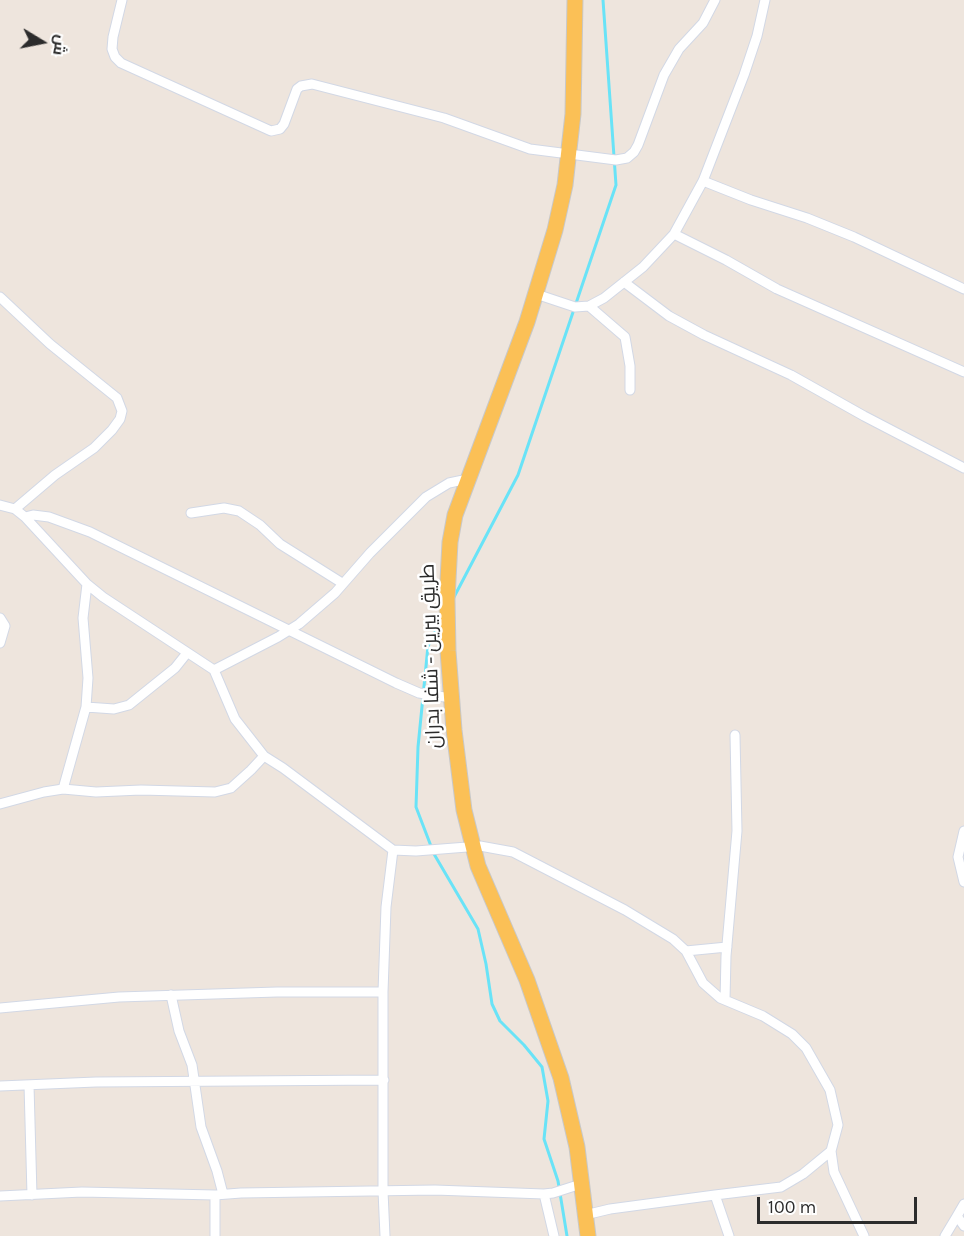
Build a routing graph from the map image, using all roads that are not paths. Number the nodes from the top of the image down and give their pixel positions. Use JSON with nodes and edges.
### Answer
{"nodes":[{"id":1,"x":122,"y":0,"type":"edge"},
{"id":2,"x":575,"y":0,"type":"edge"},
{"id":3,"x":715,"y":0,"type":"edge"},
{"id":4,"x":765,"y":0,"type":"edge"},
{"id":5,"x":569,"y":153,"type":"junction"},
{"id":6,"x":703,"y":181,"type":"junction"},
{"id":7,"x":674,"y":234,"type":"junction"},
{"id":8,"x":624,"y":282,"type":"junction"},
{"id":9,"x":964,"y":289,"type":"edge"},
{"id":10,"x":536,"y":294,"type":"junction"},
{"id":11,"x":0,"y":297,"type":"edge"},
{"id":12,"x":589,"y":306,"type":"junction"},
{"id":13,"x":964,"y":372,"type":"edge"},
{"id":14,"x":630,"y":390,"type":"dead end"},
{"id":15,"x":964,"y":468,"type":"edge"},
{"id":16,"x":468,"y":479,"type":"junction"},
{"id":17,"x":0,"y":505,"type":"edge"},
{"id":18,"x":15,"y":509,"type":"junction"},
{"id":19,"x":190,"y":513,"type":"dead end"},
{"id":20,"x":25,"y":517,"type":"junction"},
{"id":21,"x":342,"y":583,"type":"junction"},
{"id":22,"x":87,"y":584,"type":"junction"},
{"id":23,"x":0,"y":618,"type":"edge"},
{"id":24,"x":290,"y":629,"type":"junction"},
{"id":25,"x":0,"y":643,"type":"edge"},
{"id":26,"x":187,"y":653,"type":"junction"},
{"id":27,"x":214,"y":670,"type":"junction"},
{"id":28,"x":452,"y":698,"type":"junction"},
{"id":29,"x":86,"y":707,"type":"junction"},
{"id":30,"x":735,"y":735,"type":"dead end"},
{"id":31,"x":264,"y":756,"type":"junction"},
{"id":32,"x":63,"y":789,"type":"junction"},
{"id":33,"x":0,"y":805,"type":"edge"},
{"id":34,"x":964,"y":831,"type":"edge"},
{"id":35,"x":473,"y":847,"type":"junction"},
{"id":36,"x":393,"y":850,"type":"junction"},
{"id":37,"x":961,"y":856,"type":"edge"},
{"id":38,"x":964,"y":882,"type":"edge"},
{"id":39,"x":727,"y":947,"type":"junction"},
{"id":40,"x":686,"y":951,"type":"junction"},
{"id":41,"x":383,"y":992,"type":"junction"},
{"id":42,"x":171,"y":995,"type":"junction"},
{"id":43,"x":725,"y":1000,"type":"junction"},
{"id":44,"x":0,"y":1008,"type":"edge"},
{"id":45,"x":384,"y":1080,"type":"junction"},
{"id":46,"x":195,"y":1082,"type":"junction"},
{"id":47,"x":29,"y":1085,"type":"junction"},
{"id":48,"x":0,"y":1086,"type":"edge"},
{"id":49,"x":831,"y":1151,"type":"junction"},
{"id":50,"x":581,"y":1184,"type":"junction"},
{"id":51,"x":383,"y":1191,"type":"junction"},
{"id":52,"x":552,"y":1192,"type":"junction"},
{"id":53,"x":32,"y":1195,"type":"junction"},
{"id":54,"x":219,"y":1195,"type":"junction"},
{"id":55,"x":715,"y":1195,"type":"junction"},
{"id":56,"x":0,"y":1196,"type":"edge"},
{"id":57,"x":964,"y":1204,"type":"edge"},
{"id":58,"x":585,"y":1215,"type":"junction"},
{"id":59,"x":957,"y":1216,"type":"junction"},
{"id":60,"x":964,"y":1226,"type":"edge"},
{"id":61,"x":215,"y":1236,"type":"edge"},
{"id":62,"x":385,"y":1236,"type":"edge"},
{"id":63,"x":554,"y":1236,"type":"edge"},
{"id":64,"x":588,"y":1236,"type":"edge"},
{"id":65,"x":729,"y":1236,"type":"edge"},
{"id":66,"x":864,"y":1236,"type":"edge"},
{"id":67,"x":945,"y":1236,"type":"edge"}],
"edges":[{"from":1,"to":5,"type":"street"},
{"from":2,"to":5,"type":"main road","name":"طريق بيرين - شفا بدران"},
{"from":3,"to":5,"type":"street"},
{"from":4,"to":6,"type":"street"},
{"from":5,"to":10,"type":"main road","name":"طريق بيرين - شفا بدران"},
{"from":6,"to":7,"type":"street"},
{"from":6,"to":9,"type":"street"},
{"from":7,"to":8,"type":"street"},
{"from":7,"to":13,"type":"street"},
{"from":8,"to":12,"type":"street"},
{"from":8,"to":15,"type":"street"},
{"from":10,"to":12,"type":"street"},
{"from":10,"to":16,"type":"main road","name":"طريق بيرين - شفا بدران"},
{"from":11,"to":18,"type":"street"},
{"from":12,"to":14,"type":"street"},
{"from":16,"to":21,"type":"street"},
{"from":16,"to":28,"type":"main road","name":"طريق بيرين - شفا بدران"},
{"from":17,"to":18,"type":"street"},
{"from":18,"to":20,"type":"street"},
{"from":19,"to":21,"type":"street"},
{"from":20,"to":22,"type":"street"},
{"from":20,"to":24,"type":"street"},
{"from":21,"to":24,"type":"street"},
{"from":22,"to":26,"type":"street"},
{"from":22,"to":29,"type":"street"},
{"from":23,"to":25,"type":"street"},
{"from":24,"to":27,"type":"street"},
{"from":24,"to":28,"type":"street"},
{"from":26,"to":27,"type":"street"},
{"from":26,"to":29,"type":"street"},
{"from":27,"to":31,"type":"street"},
{"from":28,"to":35,"type":"main road","name":"طريق بيرين - شفا بدران"},
{"from":29,"to":32,"type":"street"},
{"from":30,"to":39,"type":"street"},
{"from":31,"to":32,"type":"street"},
{"from":31,"to":36,"type":"street"},
{"from":32,"to":33,"type":"street"},
{"from":34,"to":37,"type":"street"},
{"from":35,"to":36,"type":"street"},
{"from":35,"to":40,"type":"street"},
{"from":35,"to":50,"type":"main road","name":"طريق بيرين - شفا بدران"},
{"from":36,"to":41,"type":"street"},
{"from":37,"to":38,"type":"street"},
{"from":39,"to":40,"type":"street"},
{"from":39,"to":43,"type":"street"},
{"from":40,"to":43,"type":"street"},
{"from":41,"to":42,"type":"street"},
{"from":41,"to":45,"type":"street"},
{"from":42,"to":44,"type":"street"},
{"from":42,"to":46,"type":"street"},
{"from":43,"to":49,"type":"street"},
{"from":45,"to":46,"type":"street"},
{"from":45,"to":51,"type":"street"},
{"from":46,"to":47,"type":"street"},
{"from":46,"to":54,"type":"street"},
{"from":47,"to":48,"type":"street"},
{"from":47,"to":53,"type":"street"},
{"from":49,"to":55,"type":"street"},
{"from":49,"to":66,"type":"street"},
{"from":50,"to":52,"type":"street"},
{"from":50,"to":58,"type":"main road","name":"طريق بيرين - شفا بدران"},
{"from":51,"to":52,"type":"street"},
{"from":51,"to":54,"type":"street"},
{"from":51,"to":62,"type":"street"},
{"from":52,"to":63,"type":"street"},
{"from":53,"to":54,"type":"street"},
{"from":53,"to":56,"type":"street"},
{"from":54,"to":61,"type":"street"},
{"from":55,"to":58,"type":"street"},
{"from":55,"to":65,"type":"street"},
{"from":57,"to":59,"type":"street"},
{"from":58,"to":64,"type":"main road","name":"طريق بيرين - شفا بدران"},
{"from":59,"to":60,"type":"street"},
{"from":59,"to":67,"type":"street"}]}
